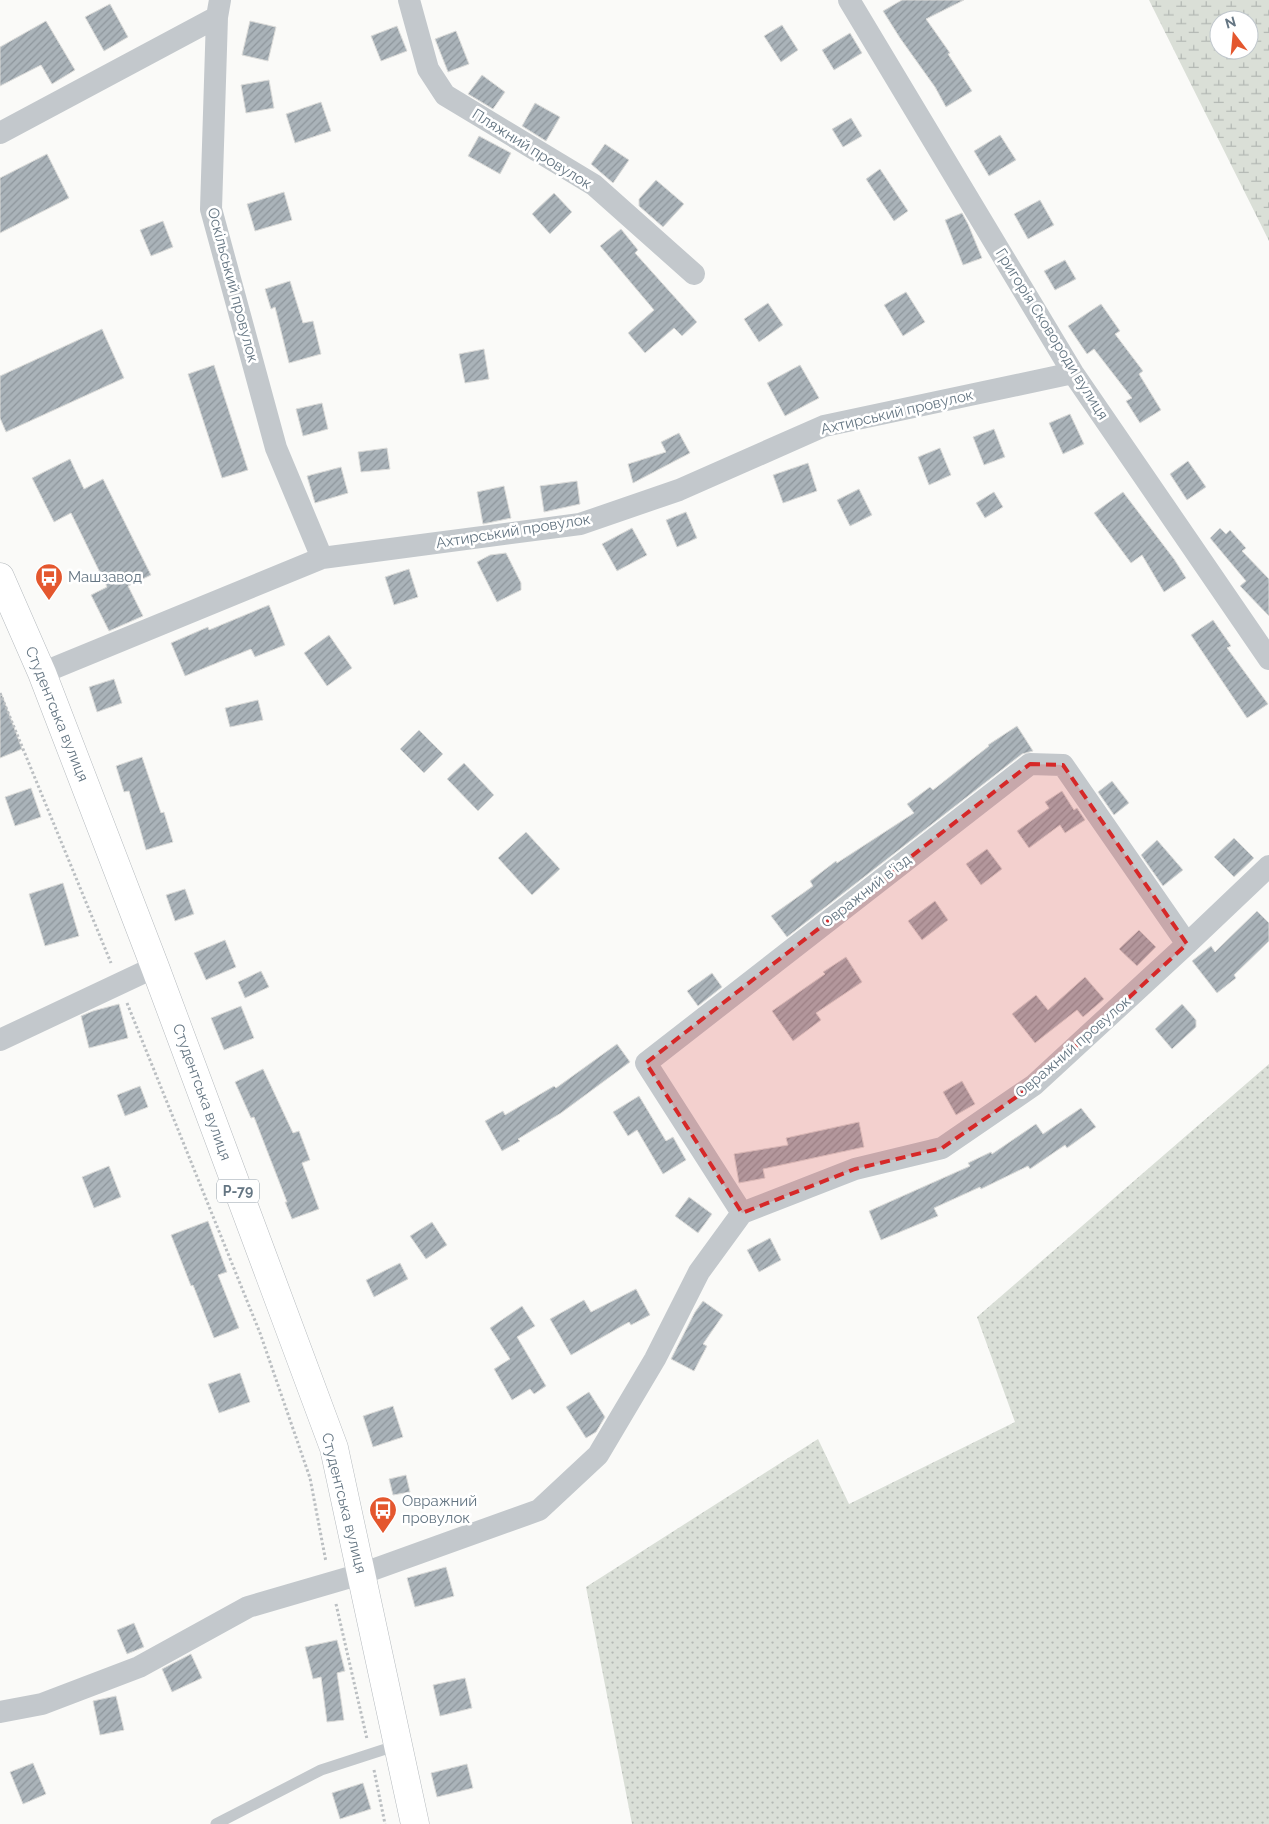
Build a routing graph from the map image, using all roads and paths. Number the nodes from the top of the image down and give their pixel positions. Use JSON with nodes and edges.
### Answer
{"nodes":[{"id":1,"x":408,"y":0,"type":"edge"},
{"id":2,"x":849,"y":0,"type":"edge"},
{"id":3,"x":219,"y":8,"type":"edge"},
{"id":4,"x":0,"y":132,"type":"edge"},
{"id":5,"x":694,"y":274,"type":"dead end"},
{"id":6,"x":1073,"y":373,"type":"junction"},
{"id":7,"x":322,"y":558,"type":"junction"},
{"id":8,"x":0,"y":577,"type":"edge"},
{"id":9,"x":1269,"y":659,"type":"edge"},
{"id":10,"x":42,"y":672,"type":"junction"},
{"id":11,"x":0,"y":693,"type":"edge"},
{"id":12,"x":1269,"y":866,"type":"edge"},
{"id":13,"x":1187,"y":944,"type":"junction"},
{"id":14,"x":155,"y":967,"type":"junction"},
{"id":15,"x":119,"y":984,"type":"junction"},
{"id":16,"x":0,"y":1040,"type":"edge"},
{"id":17,"x":742,"y":1213,"type":"junction"},
{"id":18,"x":361,"y":1574,"type":"junction"},
{"id":19,"x":331,"y":1582,"type":"junction"},
{"id":20,"x":0,"y":1712,"type":"edge"},
{"id":21,"x":398,"y":1745,"type":"junction"},
{"id":22,"x":370,"y":1754,"type":"junction"},
{"id":23,"x":216,"y":1824,"type":"edge"},
{"id":24,"x":385,"y":1824,"type":"edge"},
{"id":25,"x":415,"y":1824,"type":"edge"}],
"edges":[{"from":1,"to":5,"type":"street","name":"Пляжний провулок"},
{"from":2,"to":6,"type":"street","name":"Григорія Сковороди вулиця"},
{"from":3,"to":4,"type":"street"},
{"from":3,"to":7,"type":"street","name":"Оскільський провулок"},
{"from":6,"to":7,"type":"street","name":"Ахтирський провулок"},
{"from":6,"to":9,"type":"street","name":"Григорія Сковороди вулиця"},
{"from":7,"to":10,"type":"street","name":"Ахтирський провулок"},
{"from":8,"to":10,"type":"main road","name":"Студентська вулиця","number":"Р-79"},
{"from":10,"to":14,"type":"main road","name":"Студентська вулиця","number":"Р-79"},
{"from":11,"to":15,"type":"path"},
{"from":12,"to":13,"type":"street","name":"Овражний провулок"},
{"from":13,"to":17,"type":"street","name":"Овражний провулок"},
{"from":13,"to":17,"type":"street","name":"Овражний в'їзд"},
{"from":14,"to":15,"type":"street"},
{"from":14,"to":18,"type":"main road","name":"Студентська вулиця","number":"Р-79"},
{"from":15,"to":16,"type":"street"},
{"from":15,"to":19,"type":"path"},
{"from":17,"to":18,"type":"street"},
{"from":18,"to":19,"type":"street"},
{"from":18,"to":21,"type":"main road","name":"Студентська вулиця","number":"Р-79"},
{"from":19,"to":20,"type":"street"},
{"from":19,"to":22,"type":"path"},
{"from":21,"to":22,"type":"lane"},
{"from":21,"to":25,"type":"main road","name":"Студентська вулиця","number":"Р-79"},
{"from":22,"to":23,"type":"lane"},
{"from":22,"to":24,"type":"path"}]}
